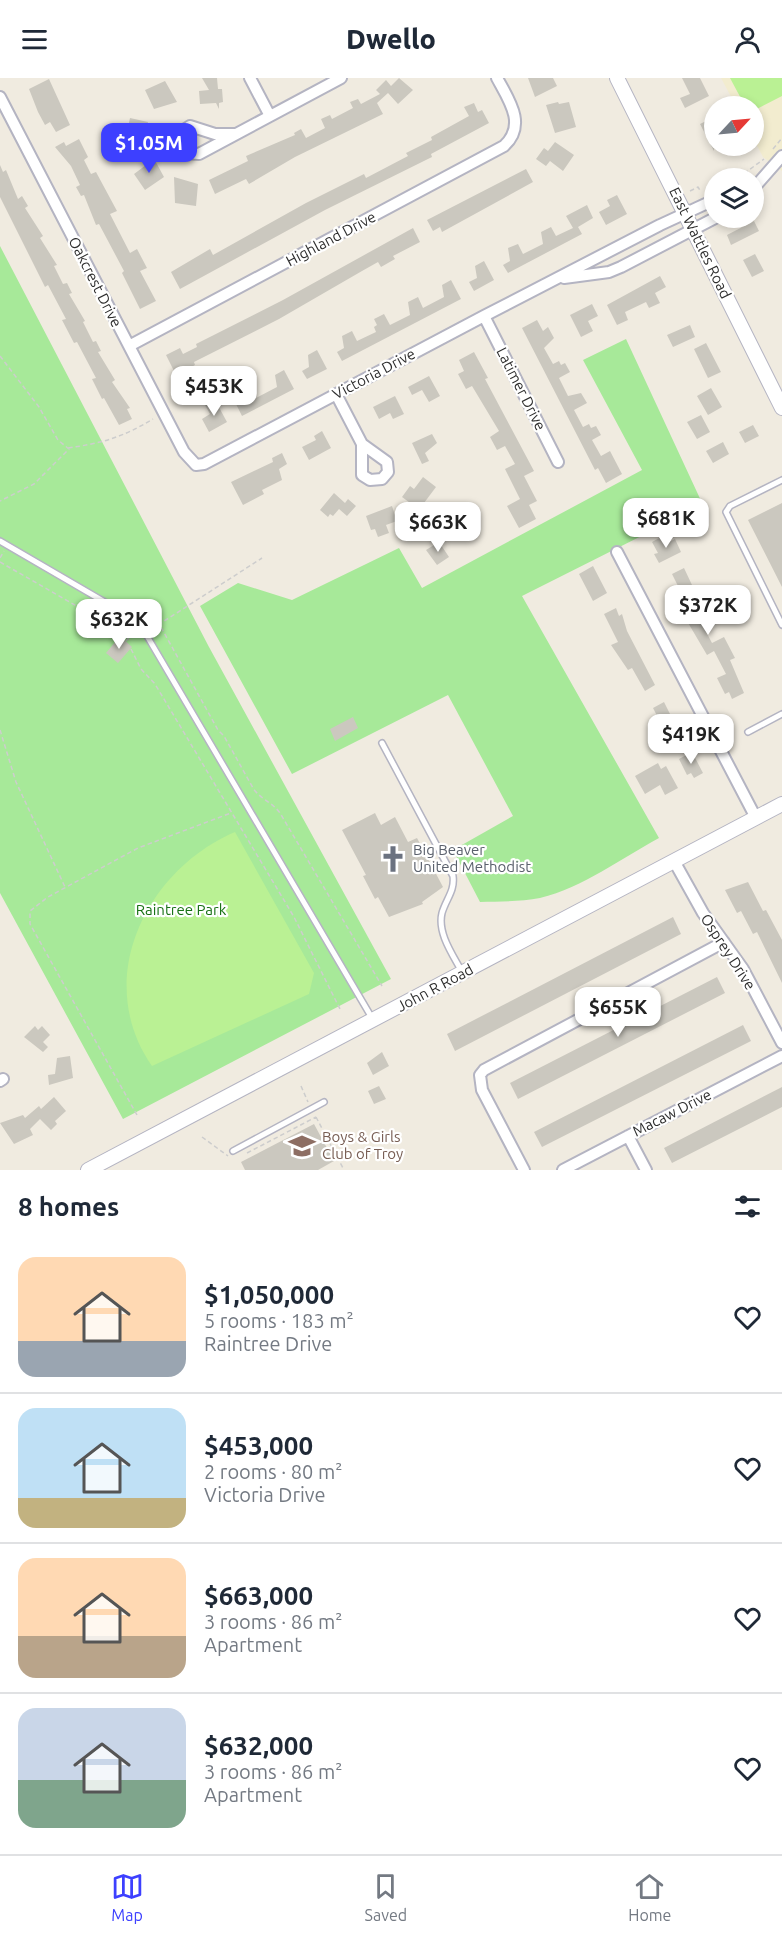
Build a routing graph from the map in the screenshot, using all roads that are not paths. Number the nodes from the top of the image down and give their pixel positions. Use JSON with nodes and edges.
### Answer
{"nodes":[{"id":1,"x":250,"y":78,"type":"edge"},
{"id":2,"x":341,"y":78,"type":"edge"},
{"id":3,"x":498,"y":78,"type":"edge"},
{"id":4,"x":617,"y":78,"type":"edge"},
{"id":5,"x":0,"y":97,"type":"edge"},
{"id":6,"x":270,"y":116,"type":"junction"},
{"id":7,"x":235,"y":134,"type":"junction"},
{"id":8,"x":782,"y":156,"type":"edge"},
{"id":9,"x":764,"y":175,"type":"edge"},
{"id":10,"x":704,"y":201,"type":"edge"},
{"id":11,"x":686,"y":213,"type":"junction"},
{"id":12,"x":704,"y":224,"type":"edge"},
{"id":13,"x":694,"y":229,"type":"junction"},
{"id":14,"x":554,"y":279,"type":"junction"},
{"id":15,"x":484,"y":316,"type":"junction"},
{"id":16,"x":129,"y":346,"type":"junction"},
{"id":17,"x":336,"y":394,"type":"junction"},
{"id":18,"x":782,"y":408,"type":"edge"},
{"id":19,"x":362,"y":444,"type":"dead end"},
{"id":20,"x":558,"y":462,"type":"dead end"},
{"id":21,"x":193,"y":465,"type":"joint"},
{"id":22,"x":782,"y":480,"type":"edge"},
{"id":23,"x":0,"y":541,"type":"edge"},
{"id":24,"x":617,"y":552,"type":"dead end"},
{"id":25,"x":782,"y":624,"type":"edge"},
{"id":26,"x":782,"y":714,"type":"edge"},
{"id":27,"x":748,"y":732,"type":"dead end"},
{"id":28,"x":382,"y":743,"type":"dead end"},
{"id":29,"x":782,"y":804,"type":"edge"},
{"id":30,"x":756,"y":818,"type":"junction"},
{"id":31,"x":674,"y":861,"type":"junction"},
{"id":32,"x":724,"y":942,"type":"junction"},
{"id":33,"x":463,"y":974,"type":"junction"},
{"id":34,"x":373,"y":1020,"type":"junction"},
{"id":35,"x":782,"y":1043,"type":"edge"},
{"id":36,"x":782,"y":1056,"type":"edge"},
{"id":37,"x":324,"y":1102,"type":"dead end"},
{"id":38,"x":628,"y":1136,"type":"junction"},
{"id":39,"x":233,"y":1151,"type":"dead end"},
{"id":40,"x":88,"y":1170,"type":"edge"},
{"id":41,"x":524,"y":1170,"type":"edge"},
{"id":42,"x":563,"y":1170,"type":"edge"},
{"id":43,"x":646,"y":1170,"type":"edge"}],
"edges":[{"from":1,"to":6,"type":"street"},
{"from":2,"to":6,"type":"street"},
{"from":3,"to":16,"type":"street","name":"Highland Drive"},
{"from":4,"to":11,"type":"main road","name":"East Wattles Road"},
{"from":5,"to":16,"type":"street","name":"Oakcrest Drive"},
{"from":6,"to":7,"type":"street"},
{"from":7,"to":7,"type":"street"},
{"from":8,"to":9,"type":"street"},
{"from":10,"to":11,"type":"street","name":"Victoria Drive"},
{"from":11,"to":13,"type":"main road","name":"East Wattles Road"},
{"from":11,"to":14,"type":"street","name":"Victoria Drive"},
{"from":12,"to":13,"type":"street","name":"Victoria Drive"},
{"from":13,"to":14,"type":"street","name":"Victoria Drive"},
{"from":13,"to":18,"type":"main road","name":"East Wattles Road"},
{"from":14,"to":15,"type":"street","name":"Victoria Drive"},
{"from":15,"to":17,"type":"street","name":"Victoria Drive"},
{"from":15,"to":20,"type":"street","name":"Latimer Drive"},
{"from":16,"to":21,"type":"street","name":"Oakcrest Drive"},
{"from":17,"to":19,"type":"street"},
{"from":17,"to":21,"type":"street","name":"Victoria Drive"},
{"from":22,"to":25,"type":"lane"},
{"from":23,"to":34,"type":"lane"},
{"from":24,"to":30,"type":"street"},
{"from":26,"to":27,"type":"lane"},
{"from":28,"to":33,"type":"lane"},
{"from":29,"to":30,"type":"main road","name":"John R Road"},
{"from":30,"to":31,"type":"main road","name":"John R Road"},
{"from":31,"to":32,"type":"street","name":"Osprey Drive"},
{"from":31,"to":33,"type":"main road","name":"John R Road"},
{"from":32,"to":35,"type":"street","name":"Osprey Drive"},
{"from":32,"to":41,"type":"street"},
{"from":33,"to":34,"type":"main road","name":"John R Road"},
{"from":34,"to":40,"type":"main road","name":"John R Road"},
{"from":36,"to":38,"type":"street","name":"Macaw Drive"},
{"from":37,"to":39,"type":"lane"},
{"from":38,"to":42,"type":"street","name":"Macaw Drive"},
{"from":38,"to":43,"type":"street"}]}
